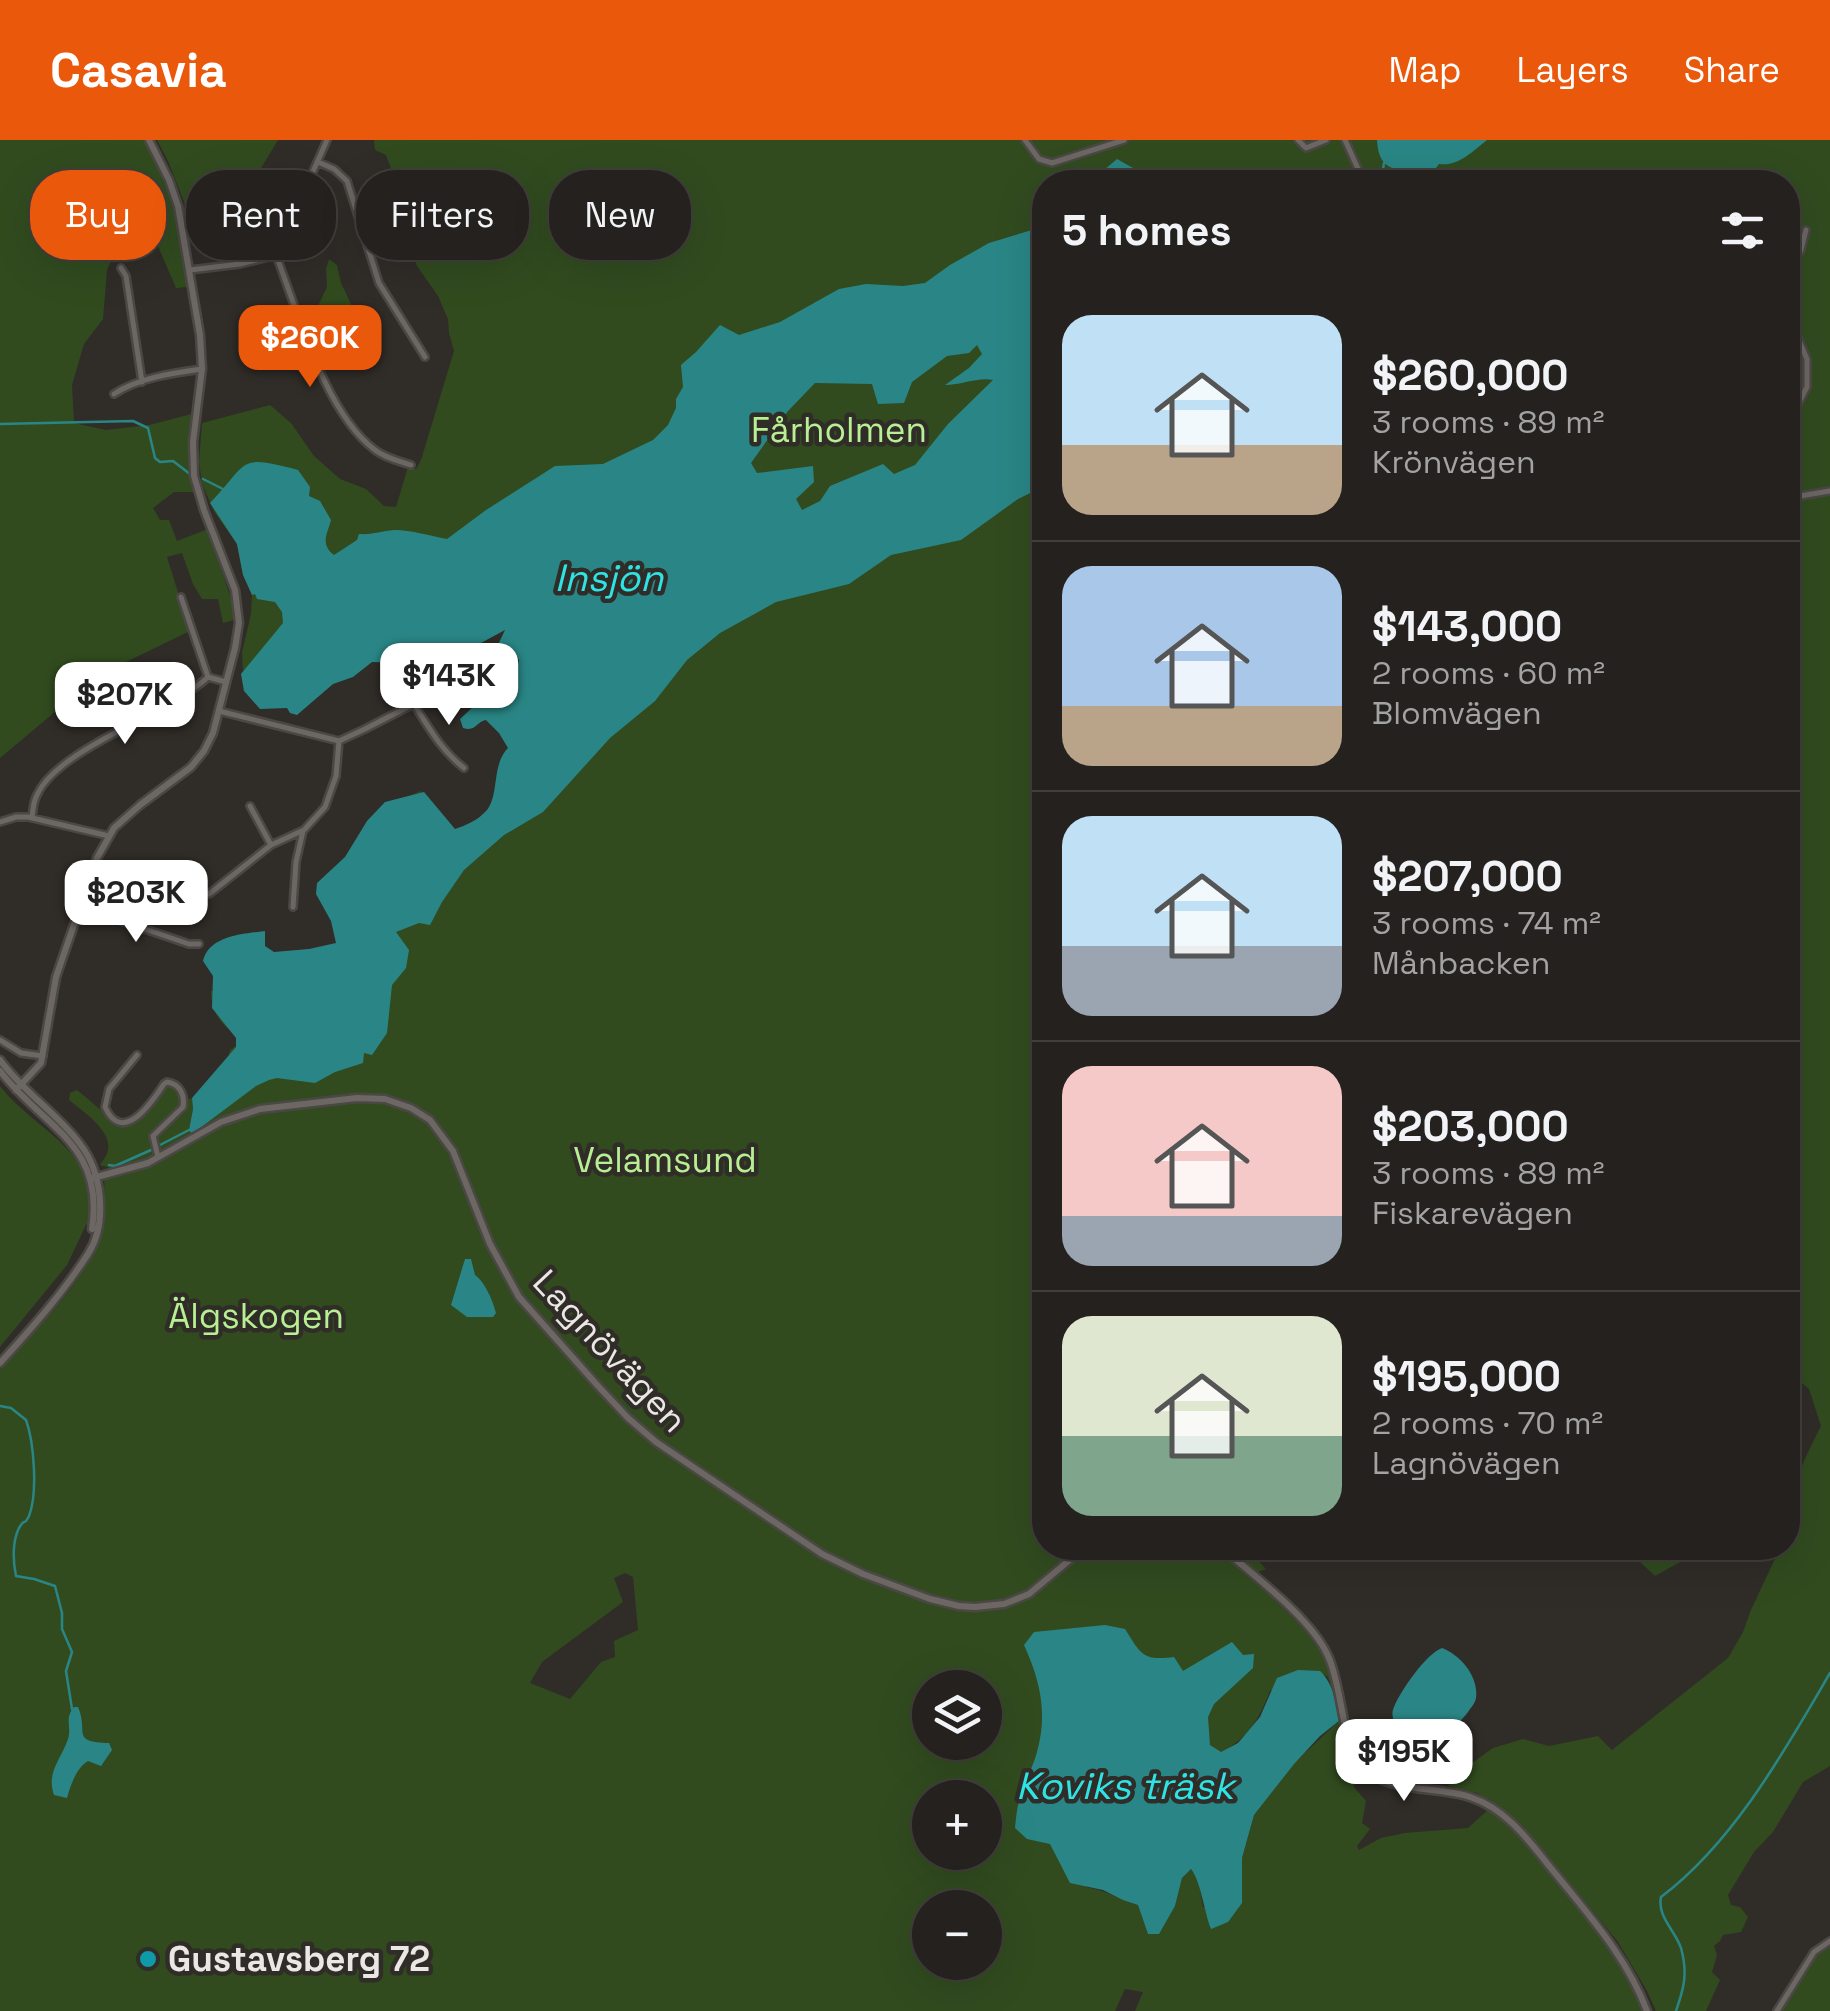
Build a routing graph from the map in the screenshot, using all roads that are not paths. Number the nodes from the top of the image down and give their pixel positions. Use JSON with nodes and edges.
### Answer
{"nodes":[{"id":1,"x":149,"y":140,"type":"edge"},
{"id":2,"x":327,"y":140,"type":"edge"},
{"id":3,"x":1025,"y":140,"type":"edge"},
{"id":4,"x":1124,"y":140,"type":"edge"},
{"id":5,"x":1298,"y":140,"type":"edge"},
{"id":6,"x":1326,"y":140,"type":"edge"},
{"id":7,"x":1345,"y":140,"type":"edge"},
{"id":8,"x":318,"y":162,"type":"junction"},
{"id":9,"x":314,"y":170,"type":"edge"},
{"id":10,"x":1359,"y":170,"type":"edge"},
{"id":11,"x":1806,"y":230,"type":"dead end"},
{"id":12,"x":1800,"y":252,"type":"edge"},
{"id":13,"x":256,"y":260,"type":"edge"},
{"id":14,"x":278,"y":260,"type":"edge"},
{"id":15,"x":121,"y":268,"type":"dead end"},
{"id":16,"x":190,"y":270,"type":"junction"},
{"id":17,"x":1800,"y":343,"type":"edge"},
{"id":18,"x":425,"y":357,"type":"dead end"},
{"id":19,"x":202,"y":369,"type":"junction"},
{"id":20,"x":142,"y":382,"type":"junction"},
{"id":21,"x":114,"y":394,"type":"dead end"},
{"id":22,"x":1800,"y":404,"type":"edge"},
{"id":23,"x":411,"y":465,"type":"dead end"},
{"id":24,"x":1830,"y":492,"type":"edge"},
{"id":25,"x":1800,"y":496,"type":"edge"},
{"id":26,"x":181,"y":597,"type":"dead end"},
{"id":27,"x":208,"y":678,"type":"junction"},
{"id":28,"x":464,"y":678,"type":"dead end"},
{"id":29,"x":226,"y":682,"type":"junction"},
{"id":30,"x":414,"y":704,"type":"junction"},
{"id":31,"x":219,"y":711,"type":"junction"},
{"id":32,"x":339,"y":740,"type":"junction"},
{"id":33,"x":464,"y":768,"type":"dead end"},
{"id":34,"x":250,"y":806,"type":"dead end"},
{"id":35,"x":32,"y":818,"type":"junction"},
{"id":36,"x":0,"y":822,"type":"edge"},
{"id":37,"x":304,"y":830,"type":"junction"},
{"id":38,"x":108,"y":836,"type":"junction"},
{"id":39,"x":271,"y":844,"type":"junction"},
{"id":40,"x":202,"y":892,"type":"dead end"},
{"id":41,"x":80,"y":907,"type":"junction"},
{"id":42,"x":293,"y":907,"type":"dead end"},
{"id":43,"x":200,"y":944,"type":"dead end"},
{"id":44,"x":0,"y":1040,"type":"edge"},
{"id":45,"x":44,"y":1056,"type":"junction"},
{"id":46,"x":137,"y":1056,"type":"dead end"},
{"id":47,"x":0,"y":1060,"type":"edge"},
{"id":48,"x":0,"y":1071,"type":"edge"},
{"id":49,"x":18,"y":1088,"type":"junction"},
{"id":50,"x":156,"y":1151,"type":"junction"},
{"id":51,"x":95,"y":1178,"type":"junction"},
{"id":52,"x":0,"y":1363,"type":"edge"},
{"id":53,"x":1070,"y":1560,"type":"edge"},
{"id":54,"x":1235,"y":1560,"type":"edge"},
{"id":55,"x":1830,"y":1940,"type":"edge"},
{"id":56,"x":1647,"y":2011,"type":"edge"},
{"id":57,"x":1777,"y":2011,"type":"edge"}],
"edges":[{"from":1,"to":16,"type":"street"},
{"from":2,"to":8,"type":"street"},
{"from":3,"to":4,"type":"street"},
{"from":5,"to":6,"type":"street"},
{"from":7,"to":10,"type":"street"},
{"from":8,"to":9,"type":"street"},
{"from":8,"to":18,"type":"street"},
{"from":11,"to":12,"type":"street"},
{"from":13,"to":16,"type":"street"},
{"from":14,"to":23,"type":"street"},
{"from":15,"to":20,"type":"street"},
{"from":16,"to":19,"type":"street"},
{"from":17,"to":22,"type":"street"},
{"from":19,"to":20,"type":"street"},
{"from":19,"to":29,"type":"street"},
{"from":20,"to":21,"type":"street"},
{"from":24,"to":25,"type":"street"},
{"from":26,"to":27,"type":"street"},
{"from":27,"to":29,"type":"street"},
{"from":27,"to":35,"type":"street"},
{"from":28,"to":30,"type":"street"},
{"from":29,"to":31,"type":"street"},
{"from":30,"to":32,"type":"street"},
{"from":30,"to":33,"type":"street"},
{"from":31,"to":32,"type":"street"},
{"from":31,"to":38,"type":"street"},
{"from":32,"to":37,"type":"street"},
{"from":34,"to":39,"type":"street"},
{"from":35,"to":36,"type":"street"},
{"from":35,"to":38,"type":"street"},
{"from":37,"to":39,"type":"street"},
{"from":37,"to":42,"type":"street"},
{"from":38,"to":41,"type":"street"},
{"from":39,"to":40,"type":"street"},
{"from":41,"to":43,"type":"street"},
{"from":41,"to":45,"type":"street"},
{"from":44,"to":45,"type":"street"},
{"from":45,"to":49,"type":"street"},
{"from":46,"to":50,"type":"street"},
{"from":47,"to":49,"type":"street"},
{"from":48,"to":49,"type":"street"},
{"from":49,"to":51,"type":"street"},
{"from":50,"to":51,"type":"street","name":"Lagnövägen"},
{"from":50,"to":53,"type":"street","name":"Lagnövägen"},
{"from":51,"to":52,"type":"street"},
{"from":54,"to":56,"type":"street"},
{"from":55,"to":57,"type":"street"}]}
